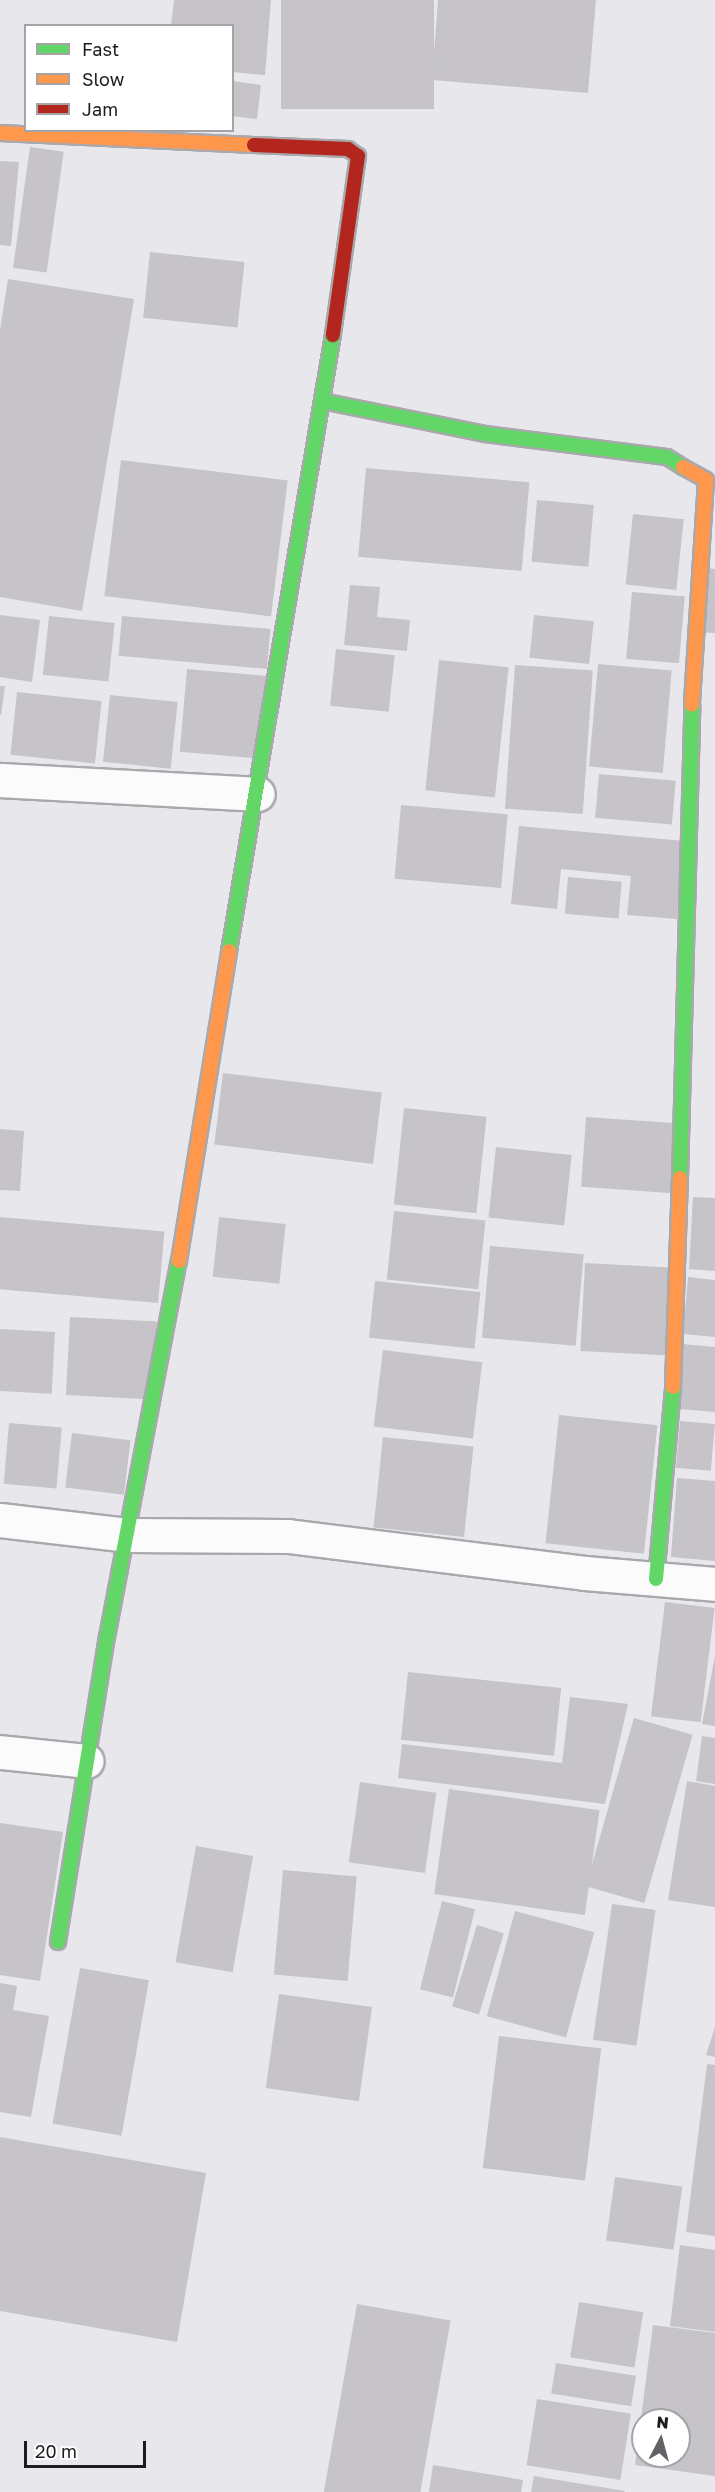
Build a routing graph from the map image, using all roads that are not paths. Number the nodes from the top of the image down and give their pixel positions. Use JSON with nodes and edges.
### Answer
{"nodes":[{"id":1,"x":0,"y":133,"type":"edge"},
{"id":2,"x":322,"y":401,"type":"junction"},
{"id":3,"x":0,"y":780,"type":"edge"},
{"id":4,"x":258,"y":794,"type":"junction"},
{"id":5,"x":0,"y":1520,"type":"edge"},
{"id":6,"x":127,"y":1535,"type":"junction"},
{"id":7,"x":656,"y":1579,"type":"junction"},
{"id":8,"x":715,"y":1584,"type":"edge"},
{"id":9,"x":0,"y":1752,"type":"edge"},
{"id":10,"x":87,"y":1761,"type":"junction"},
{"id":11,"x":58,"y":1942,"type":"dead end"}],
"edges":[{"from":1,"to":2,"type":"street"},
{"from":2,"to":4,"type":"street"},
{"from":2,"to":7,"type":"street"},
{"from":3,"to":4,"type":"street"},
{"from":4,"to":6,"type":"street"},
{"from":5,"to":6,"type":"street"},
{"from":6,"to":7,"type":"street"},
{"from":6,"to":10,"type":"street"},
{"from":7,"to":8,"type":"street"},
{"from":9,"to":10,"type":"street"},
{"from":10,"to":11,"type":"street"}]}
